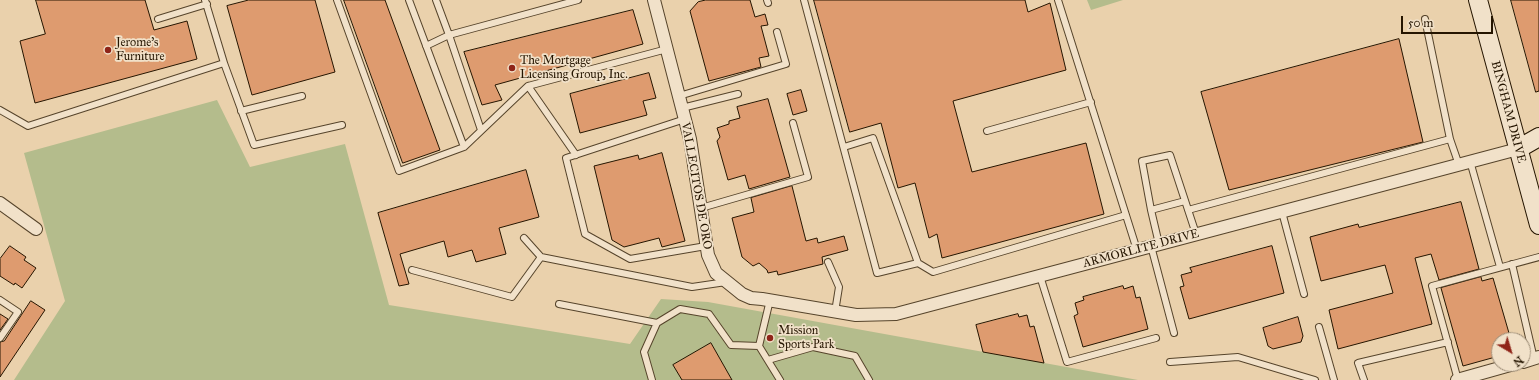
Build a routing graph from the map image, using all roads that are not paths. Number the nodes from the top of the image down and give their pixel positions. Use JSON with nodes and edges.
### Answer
{"nodes":[{"id":1,"x":337,"y":0,"type":"edge"},
{"id":2,"x":409,"y":0,"type":"edge"},
{"id":3,"x":436,"y":0,"type":"edge"},
{"id":4,"x":578,"y":0,"type":"edge"},
{"id":5,"x":654,"y":0,"type":"edge"},
{"id":6,"x":804,"y":0,"type":"edge"},
{"id":7,"x":1058,"y":0,"type":"edge"},
{"id":8,"x":1478,"y":0,"type":"edge"},
{"id":9,"x":206,"y":2,"type":"edge"},
{"id":10,"x":158,"y":19,"type":"dead end"},
{"id":11,"x":1425,"y":19,"type":"dead end"},
{"id":12,"x":777,"y":32,"type":"dead end"},
{"id":13,"x":449,"y":35,"type":"junction"},
{"id":14,"x":426,"y":46,"type":"junction"},
{"id":15,"x":667,"y":49,"type":"junction"},
{"id":16,"x":224,"y":63,"type":"junction"},
{"id":17,"x":528,"y":86,"type":"junction"},
{"id":18,"x":738,"y":94,"type":"dead end"},
{"id":19,"x":302,"y":96,"type":"dead end"},
{"id":20,"x":1091,"y":102,"type":"junction"},
{"id":21,"x":682,"y":108,"type":"junction"},
{"id":22,"x":0,"y":110,"type":"edge"},
{"id":23,"x":241,"y":111,"type":"junction"},
{"id":24,"x":793,"y":123,"type":"dead end"},
{"id":25,"x":342,"y":125,"type":"dead end"},
{"id":26,"x":481,"y":130,"type":"junction"},
{"id":27,"x":987,"y":131,"type":"dead end"},
{"id":28,"x":1539,"y":137,"type":"edge"},
{"id":29,"x":1450,"y":139,"type":"junction"},
{"id":30,"x":464,"y":147,"type":"junction"},
{"id":31,"x":844,"y":147,"type":"junction"},
{"id":32,"x":1539,"y":147,"type":"edge"},
{"id":33,"x":1518,"y":149,"type":"junction"},
{"id":34,"x":576,"y":155,"type":"junction"},
{"id":35,"x":1464,"y":163,"type":"junction"},
{"id":36,"x":1185,"y":201,"type":"junction"},
{"id":37,"x":0,"y":203,"type":"edge"},
{"id":38,"x":701,"y":208,"type":"junction"},
{"id":39,"x":1151,"y":210,"type":"junction"},
{"id":40,"x":1188,"y":210,"type":"junction"},
{"id":41,"x":1282,"y":212,"type":"junction"},
{"id":42,"x":1126,"y":215,"type":"junction"},
{"id":43,"x":1539,"y":225,"type":"edge"},
{"id":44,"x":36,"y":229,"type":"dead end"},
{"id":45,"x":1196,"y":234,"type":"junction"},
{"id":46,"x":524,"y":238,"type":"dead end"},
{"id":47,"x":1155,"y":245,"type":"junction"},
{"id":48,"x":706,"y":246,"type":"junction"},
{"id":49,"x":1137,"y":250,"type":"junction"},
{"id":50,"x":541,"y":257,"type":"junction"},
{"id":51,"x":1539,"y":257,"type":"edge"},
{"id":52,"x":828,"y":262,"type":"dead end"},
{"id":53,"x":918,"y":263,"type":"junction"},
{"id":54,"x":1512,"y":264,"type":"junction"},
{"id":55,"x":1500,"y":267,"type":"junction"},
{"id":56,"x":412,"y":270,"type":"dead end"},
{"id":57,"x":1040,"y":276,"type":"junction"},
{"id":58,"x":728,"y":282,"type":"junction"},
{"id":59,"x":1304,"y":294,"type":"dead end"},
{"id":60,"x":766,"y":299,"type":"junction"},
{"id":61,"x":0,"y":300,"type":"edge"},
{"id":62,"x":559,"y":304,"type":"dead end"},
{"id":63,"x":835,"y":312,"type":"junction"},
{"id":64,"x":657,"y":323,"type":"junction"},
{"id":65,"x":1320,"y":327,"type":"dead end"},
{"id":66,"x":1174,"y":333,"type":"dead end"},
{"id":67,"x":0,"y":338,"type":"edge"},
{"id":68,"x":1156,"y":338,"type":"dead end"},
{"id":69,"x":1448,"y":342,"type":"junction"},
{"id":70,"x":759,"y":346,"type":"junction"},
{"id":71,"x":1532,"y":359,"type":"edge"},
{"id":72,"x":768,"y":360,"type":"junction"},
{"id":73,"x":1170,"y":362,"type":"dead end"},
{"id":74,"x":1491,"y":372,"type":"edge"},
{"id":75,"x":1473,"y":378,"type":"edge"},
{"id":76,"x":652,"y":380,"type":"edge"},
{"id":77,"x":780,"y":380,"type":"edge"},
{"id":78,"x":869,"y":380,"type":"edge"},
{"id":79,"x":1315,"y":380,"type":"edge"},
{"id":80,"x":1334,"y":380,"type":"edge"},
{"id":81,"x":1364,"y":380,"type":"edge"},
{"id":82,"x":1458,"y":380,"type":"edge"}],
"edges":[{"from":1,"to":30,"type":"lane"},
{"from":2,"to":14,"type":"lane"},
{"from":3,"to":13,"type":"lane"},
{"from":4,"to":13,"type":"lane"},
{"from":5,"to":15,"type":"street","name":"VALLECITOS DE ORO"},
{"from":6,"to":31,"type":"lane"},
{"from":7,"to":20,"type":"lane"},
{"from":8,"to":33,"type":"street","name":"BINGHAM DRIVE"},
{"from":9,"to":10,"type":"lane"},
{"from":9,"to":16,"type":"lane"},
{"from":11,"to":29,"type":"lane"},
{"from":12,"to":21,"type":"lane"},
{"from":13,"to":14,"type":"lane"},
{"from":13,"to":26,"type":"lane"},
{"from":14,"to":30,"type":"lane"},
{"from":15,"to":17,"type":"lane"},
{"from":15,"to":21,"type":"street","name":"VALLECITOS DE ORO"},
{"from":16,"to":22,"type":"lane"},
{"from":16,"to":23,"type":"lane"},
{"from":17,"to":26,"type":"lane"},
{"from":17,"to":34,"type":"lane"},
{"from":18,"to":21,"type":"lane"},
{"from":19,"to":23,"type":"lane"},
{"from":20,"to":27,"type":"lane"},
{"from":20,"to":42,"type":"lane"},
{"from":21,"to":34,"type":"lane"},
{"from":21,"to":38,"type":"street","name":"VALLECITOS DE ORO"},
{"from":23,"to":25,"type":"lane"},
{"from":24,"to":38,"type":"lane"},
{"from":26,"to":30,"type":"lane"},
{"from":28,"to":33,"type":"street","name":"ARMORLITE DRIVE"},
{"from":29,"to":35,"type":"lane"},
{"from":29,"to":40,"type":"lane"},
{"from":31,"to":53,"type":"lane"},
{"from":31,"to":53,"type":"lane"},
{"from":32,"to":33,"type":"street","name":"ARMORLITE DRIVE"},
{"from":33,"to":35,"type":"street","name":"ARMORLITE DRIVE"},
{"from":33,"to":43,"type":"street","name":"BINGHAM DRIVE"},
{"from":34,"to":48,"type":"lane"},
{"from":35,"to":41,"type":"street","name":"ARMORLITE DRIVE"},
{"from":35,"to":55,"type":"lane"},
{"from":36,"to":39,"type":"lane"},
{"from":36,"to":39,"type":"lane"},
{"from":36,"to":40,"type":"lane"},
{"from":37,"to":44,"type":"street"},
{"from":38,"to":48,"type":"street","name":"VALLECITOS DE ORO"},
{"from":39,"to":47,"type":"lane"},
{"from":40,"to":45,"type":"lane"},
{"from":41,"to":45,"type":"street","name":"ARMORLITE DRIVE"},
{"from":41,"to":59,"type":"lane"},
{"from":42,"to":49,"type":"lane"},
{"from":42,"to":53,"type":"lane"},
{"from":45,"to":47,"type":"street","name":"ARMORLITE DRIVE"},
{"from":46,"to":50,"type":"lane"},
{"from":47,"to":49,"type":"street","name":"ARMORLITE DRIVE"},
{"from":47,"to":66,"type":"lane"},
{"from":48,"to":58,"type":"street","name":"VALLECITOS DE ORO"},
{"from":49,"to":57,"type":"street","name":"ARMORLITE DRIVE"},
{"from":50,"to":56,"type":"lane"},
{"from":50,"to":58,"type":"lane"},
{"from":51,"to":54,"type":"lane"},
{"from":52,"to":63,"type":"lane"},
{"from":54,"to":55,"type":"lane"},
{"from":54,"to":71,"type":"lane"},
{"from":55,"to":69,"type":"lane"},
{"from":57,"to":63,"type":"street","name":"ARMORLITE DRIVE"},
{"from":57,"to":68,"type":"lane"},
{"from":58,"to":60,"type":"street","name":"VALLECITOS DE ORO"},
{"from":60,"to":63,"type":"street","name":"ARMORLITE DRIVE"},
{"from":60,"to":70,"type":"lane"},
{"from":61,"to":67,"type":"lane"},
{"from":62,"to":64,"type":"lane"},
{"from":64,"to":70,"type":"lane"},
{"from":64,"to":76,"type":"lane"},
{"from":65,"to":80,"type":"lane"},
{"from":69,"to":81,"type":"lane"},
{"from":69,"to":82,"type":"lane"},
{"from":70,"to":72,"type":"lane"},
{"from":72,"to":77,"type":"lane"},
{"from":72,"to":78,"type":"lane"},
{"from":73,"to":79,"type":"lane"},
{"from":74,"to":75,"type":"street"},
{"from":75,"to":82,"type":"street"}]}
